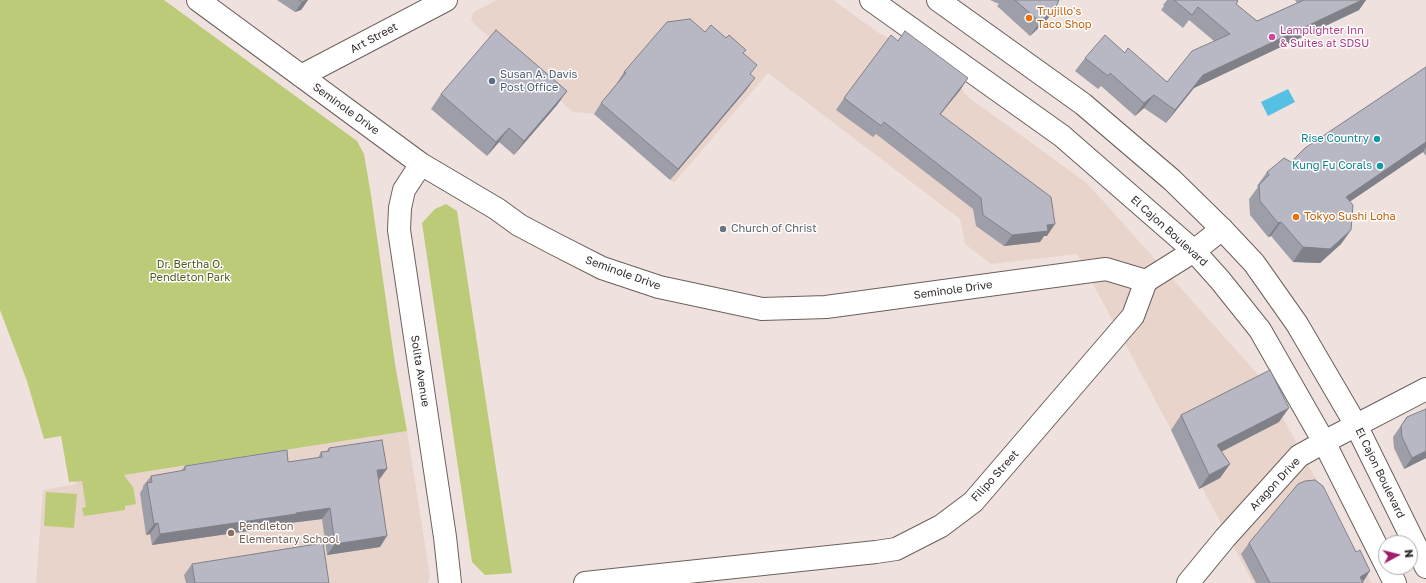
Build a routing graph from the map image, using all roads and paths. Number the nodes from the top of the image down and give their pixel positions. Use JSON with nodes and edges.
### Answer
{"nodes":[{"id":1,"x":198,"y":0,"type":"edge"},
{"id":2,"x":446,"y":0,"type":"edge"},
{"id":3,"x":871,"y":0,"type":"edge"},
{"id":4,"x":938,"y":0,"type":"edge"},
{"id":5,"x":301,"y":76,"type":"junction"},
{"id":6,"x":421,"y":164,"type":"junction"},
{"id":7,"x":1222,"y":230,"type":"junction"},
{"id":8,"x":1194,"y":250,"type":"junction"},
{"id":9,"x":1146,"y":281,"type":"junction"},
{"id":10,"x":1426,"y":389,"type":"edge"},
{"id":11,"x":1356,"y":425,"type":"junction"},
{"id":12,"x":1324,"y":442,"type":"junction"},
{"id":13,"x":1378,"y":550,"type":"edge"},
{"id":14,"x":1426,"y":567,"type":"edge"},
{"id":15,"x":450,"y":583,"type":"edge"},
{"id":16,"x":585,"y":583,"type":"edge"},
{"id":17,"x":1188,"y":583,"type":"edge"}],
"edges":[{"from":1,"to":5,"type":"street","name":"Seminole Drive"},
{"from":2,"to":5,"type":"street","name":"Art Street"},
{"from":3,"to":8,"type":"street","name":"El Cajon Boulevard"},
{"from":4,"to":7,"type":"street","name":"El Cajon Boulevard"},
{"from":5,"to":6,"type":"street","name":"Seminole Drive"},
{"from":6,"to":9,"type":"street","name":"Seminole Drive"},
{"from":6,"to":15,"type":"street","name":"Solita Avenue"},
{"from":7,"to":8,"type":"street"},
{"from":7,"to":11,"type":"street","name":"El Cajon Boulevard"},
{"from":8,"to":9,"type":"street"},
{"from":8,"to":12,"type":"street","name":"El Cajon Boulevard"},
{"from":9,"to":16,"type":"street","name":"Filipo Street"},
{"from":10,"to":11,"type":"street","name":"Aragon Drive"},
{"from":11,"to":12,"type":"street","name":"Aragon Drive"},
{"from":11,"to":14,"type":"street","name":"El Cajon Boulevard"},
{"from":12,"to":13,"type":"street","name":"El Cajon Boulevard"},
{"from":12,"to":17,"type":"street","name":"Aragon Drive"}]}
